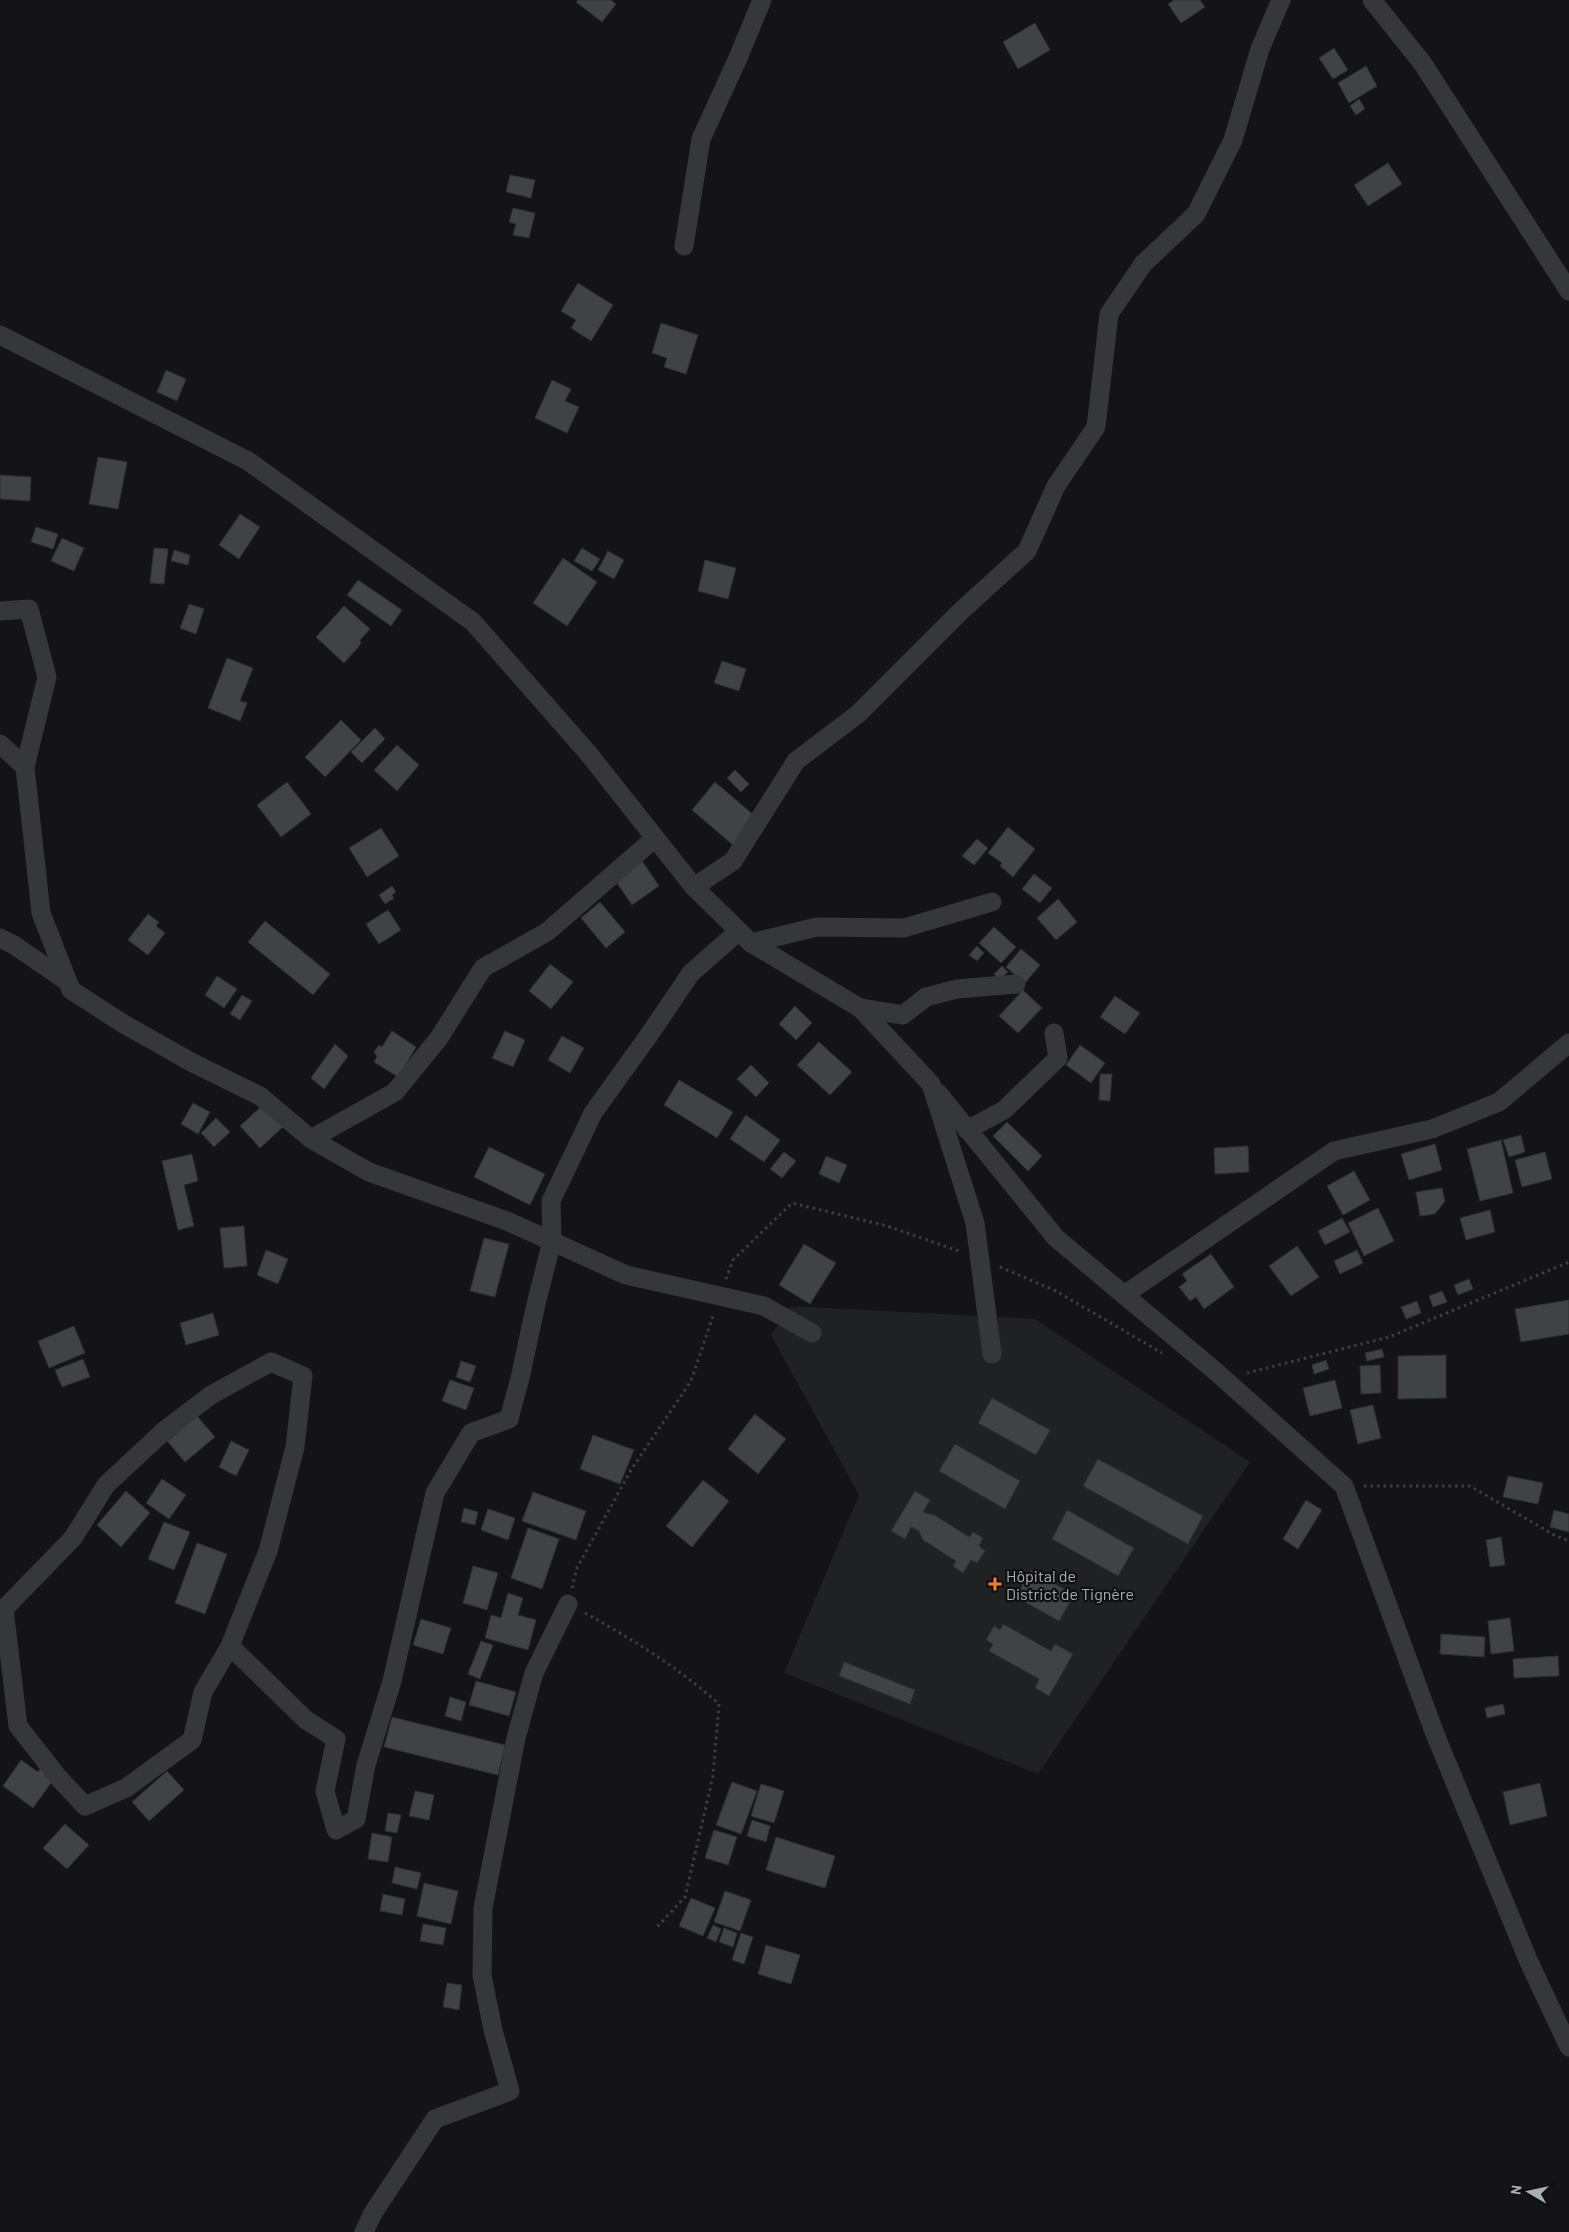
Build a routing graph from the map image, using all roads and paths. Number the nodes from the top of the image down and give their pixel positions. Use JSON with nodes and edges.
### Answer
{"nodes":[{"id":1,"x":762,"y":0,"type":"edge"},
{"id":2,"x":1281,"y":0,"type":"edge"},
{"id":3,"x":1372,"y":0,"type":"edge"},
{"id":4,"x":684,"y":246,"type":"dead end"},
{"id":5,"x":1569,"y":291,"type":"edge"},
{"id":6,"x":0,"y":335,"type":"edge"},
{"id":7,"x":0,"y":611,"type":"edge"},
{"id":8,"x":0,"y":744,"type":"edge"},
{"id":9,"x":25,"y":767,"type":"junction"},
{"id":10,"x":655,"y":838,"type":"junction"},
{"id":11,"x":694,"y":887,"type":"junction"},
{"id":12,"x":992,"y":902,"type":"dead end"},
{"id":13,"x":745,"y":937,"type":"junction"},
{"id":14,"x":0,"y":938,"type":"edge"},
{"id":15,"x":68,"y":982,"type":"junction"},
{"id":16,"x":1016,"y":984,"type":"dead end"},
{"id":17,"x":860,"y":1008,"type":"junction"},
{"id":18,"x":1054,"y":1033,"type":"dead end"},
{"id":19,"x":1569,"y":1043,"type":"edge"},
{"id":20,"x":931,"y":1084,"type":"junction"},
{"id":21,"x":967,"y":1130,"type":"junction"},
{"id":22,"x":311,"y":1139,"type":"junction"},
{"id":23,"x":552,"y":1241,"type":"junction"},
{"id":24,"x":980,"y":1258,"type":"junction"},
{"id":25,"x":1569,"y":1262,"type":"edge"},
{"id":26,"x":1124,"y":1295,"type":"junction"},
{"id":27,"x":720,"y":1296,"type":"junction"},
{"id":28,"x":812,"y":1333,"type":"dead end"},
{"id":29,"x":1163,"y":1353,"type":"dead end"},
{"id":30,"x":992,"y":1354,"type":"dead end"},
{"id":31,"x":1225,"y":1379,"type":"junction"},
{"id":32,"x":1344,"y":1486,"type":"junction"},
{"id":33,"x":1569,"y":1541,"type":"edge"},
{"id":34,"x":568,"y":1604,"type":"junction"},
{"id":35,"x":230,"y":1646,"type":"junction"},
{"id":36,"x":657,"y":1927,"type":"dead end"},
{"id":37,"x":1569,"y":2047,"type":"edge"},
{"id":38,"x":364,"y":2232,"type":"edge"}],
"edges":[{"from":1,"to":4,"type":"street"},
{"from":2,"to":11,"type":"street"},
{"from":3,"to":5,"type":"street"},
{"from":6,"to":10,"type":"street"},
{"from":7,"to":9,"type":"street"},
{"from":8,"to":9,"type":"street"},
{"from":9,"to":15,"type":"street"},
{"from":10,"to":11,"type":"street"},
{"from":10,"to":22,"type":"street"},
{"from":11,"to":13,"type":"street"},
{"from":12,"to":13,"type":"street"},
{"from":13,"to":17,"type":"street"},
{"from":13,"to":23,"type":"street"},
{"from":14,"to":15,"type":"street"},
{"from":15,"to":22,"type":"street"},
{"from":16,"to":17,"type":"street"},
{"from":17,"to":20,"type":"street"},
{"from":18,"to":21,"type":"street"},
{"from":19,"to":26,"type":"street"},
{"from":20,"to":21,"type":"street"},
{"from":20,"to":24,"type":"street"},
{"from":21,"to":26,"type":"street"},
{"from":22,"to":23,"type":"street"},
{"from":23,"to":27,"type":"street"},
{"from":23,"to":35,"type":"street"},
{"from":24,"to":27,"type":"path"},
{"from":24,"to":29,"type":"path"},
{"from":24,"to":30,"type":"street"},
{"from":25,"to":31,"type":"path"},
{"from":26,"to":31,"type":"street"},
{"from":27,"to":28,"type":"street"},
{"from":27,"to":34,"type":"path"},
{"from":31,"to":32,"type":"street"},
{"from":32,"to":33,"type":"path"},
{"from":32,"to":37,"type":"street"},
{"from":34,"to":36,"type":"path"},
{"from":34,"to":38,"type":"street"},
{"from":35,"to":35,"type":"street"}]}
